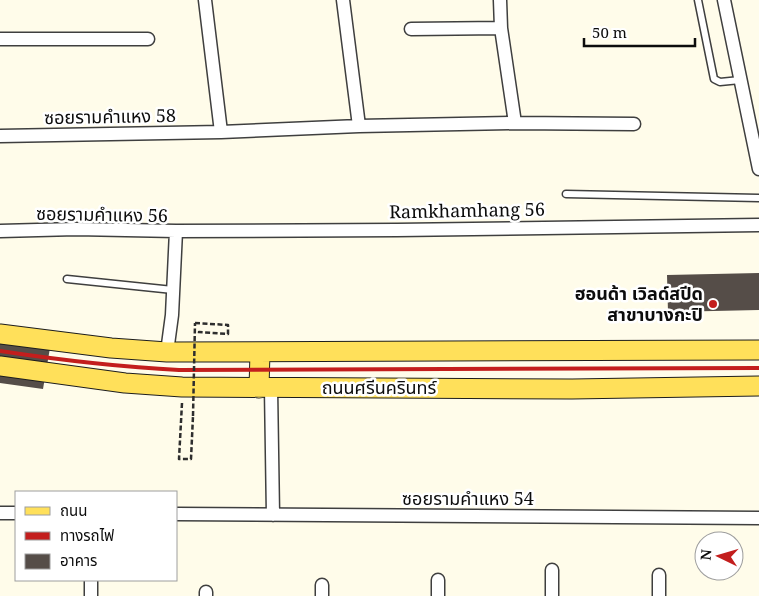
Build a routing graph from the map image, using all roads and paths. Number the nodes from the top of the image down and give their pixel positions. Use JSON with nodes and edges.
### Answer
{"nodes":[{"id":1,"x":205,"y":0,"type":"edge"},
{"id":2,"x":343,"y":0,"type":"edge"},
{"id":3,"x":500,"y":0,"type":"edge"},
{"id":4,"x":698,"y":0,"type":"edge"},
{"id":5,"x":724,"y":0,"type":"edge"},
{"id":6,"x":410,"y":28,"type":"dead end"},
{"id":7,"x":501,"y":28,"type":"junction"},
{"id":8,"x":0,"y":39,"type":"edge"},
{"id":9,"x":148,"y":39,"type":"dead end"},
{"id":10,"x":740,"y":80,"type":"junction"},
{"id":11,"x":515,"y":123,"type":"junction"},
{"id":12,"x":634,"y":124,"type":"dead end"},
{"id":13,"x":359,"y":126,"type":"junction"},
{"id":14,"x":221,"y":132,"type":"junction"},
{"id":15,"x":0,"y":136,"type":"edge"},
{"id":16,"x":759,"y":169,"type":"edge"},
{"id":17,"x":566,"y":194,"type":"dead end"},
{"id":18,"x":759,"y":198,"type":"edge"},
{"id":19,"x":759,"y":225,"type":"edge"},
{"id":20,"x":0,"y":231,"type":"edge"},
{"id":21,"x":176,"y":231,"type":"junction"},
{"id":22,"x":67,"y":279,"type":"dead end"},
{"id":23,"x":173,"y":290,"type":"junction"},
{"id":24,"x":199,"y":332,"type":"dead end"},
{"id":25,"x":0,"y":334,"type":"edge"},
{"id":26,"x":759,"y":350,"type":"edge"},
{"id":27,"x":167,"y":352,"type":"junction"},
{"id":28,"x":260,"y":352,"type":"junction"},
{"id":29,"x":0,"y":366,"type":"edge"},
{"id":30,"x":759,"y":386,"type":"edge"},
{"id":31,"x":182,"y":387,"type":"junction"},
{"id":32,"x":265,"y":388,"type":"junction"},
{"id":33,"x":0,"y":513,"type":"edge"},
{"id":34,"x":15,"y":513,"type":"edge"},
{"id":35,"x":178,"y":514,"type":"edge"},
{"id":36,"x":273,"y":515,"type":"junction"},
{"id":37,"x":759,"y":518,"type":"edge"},
{"id":38,"x":552,"y":570,"type":"dead end"},
{"id":39,"x":659,"y":575,"type":"dead end"},
{"id":40,"x":438,"y":580,"type":"dead end"},
{"id":41,"x":91,"y":581,"type":"edge"},
{"id":42,"x":91,"y":596,"type":"edge"},
{"id":43,"x":438,"y":596,"type":"edge"},
{"id":44,"x":552,"y":596,"type":"edge"},
{"id":45,"x":659,"y":596,"type":"edge"}],
"edges":[{"from":1,"to":14,"type":"street"},
{"from":2,"to":13,"type":"street"},
{"from":3,"to":7,"type":"street"},
{"from":4,"to":10,"type":"lane"},
{"from":5,"to":10,"type":"street"},
{"from":6,"to":7,"type":"street"},
{"from":7,"to":11,"type":"street"},
{"from":8,"to":9,"type":"street"},
{"from":10,"to":16,"type":"street"},
{"from":11,"to":12,"type":"street","name":"ซอยรามคำแหง 58"},
{"from":11,"to":13,"type":"street","name":"ซอยรามคำแหง 58"},
{"from":13,"to":14,"type":"street","name":"ซอยรามคำแหง 58"},
{"from":14,"to":15,"type":"street","name":"ซอยรามคำแหง 58"},
{"from":17,"to":18,"type":"lane"},
{"from":19,"to":21,"type":"street","name":"Ramkhamhang 56"},
{"from":20,"to":21,"type":"street","name":"ซอยรามคำแหง 56"},
{"from":21,"to":23,"type":"street","name":"ซอยรามคำแหง 56"},
{"from":22,"to":23,"type":"lane"},
{"from":23,"to":27,"type":"street","name":"ซอยรามคำแหง 56"},
{"from":24,"to":31,"type":"path","bridge":true},
{"from":25,"to":27,"type":"main road","name":"ถนนศรีนครินทร์"},
{"from":26,"to":28,"type":"main road","name":"ถนนศรีนครินทร์"},
{"from":27,"to":28,"type":"main road","name":"ถนนศรีนครินทร์"},
{"from":28,"to":32,"type":"main road"},
{"from":29,"to":31,"type":"main road","name":"ถนนศรีนครินทร์"},
{"from":30,"to":32,"type":"main road","name":"ถนนศรีนครินทร์"},
{"from":31,"to":32,"type":"main road","name":"ถนนศรีนครินทร์"},
{"from":32,"to":36,"type":"street"},
{"from":33,"to":34,"type":"street"},
{"from":35,"to":36,"type":"street","name":"ซอยรามคำแหง 54"},
{"from":36,"to":37,"type":"street","name":"ซอยรามคำแหง 54"},
{"from":38,"to":44,"type":"street"},
{"from":39,"to":45,"type":"street"},
{"from":40,"to":43,"type":"street"},
{"from":41,"to":42,"type":"street"}]}
